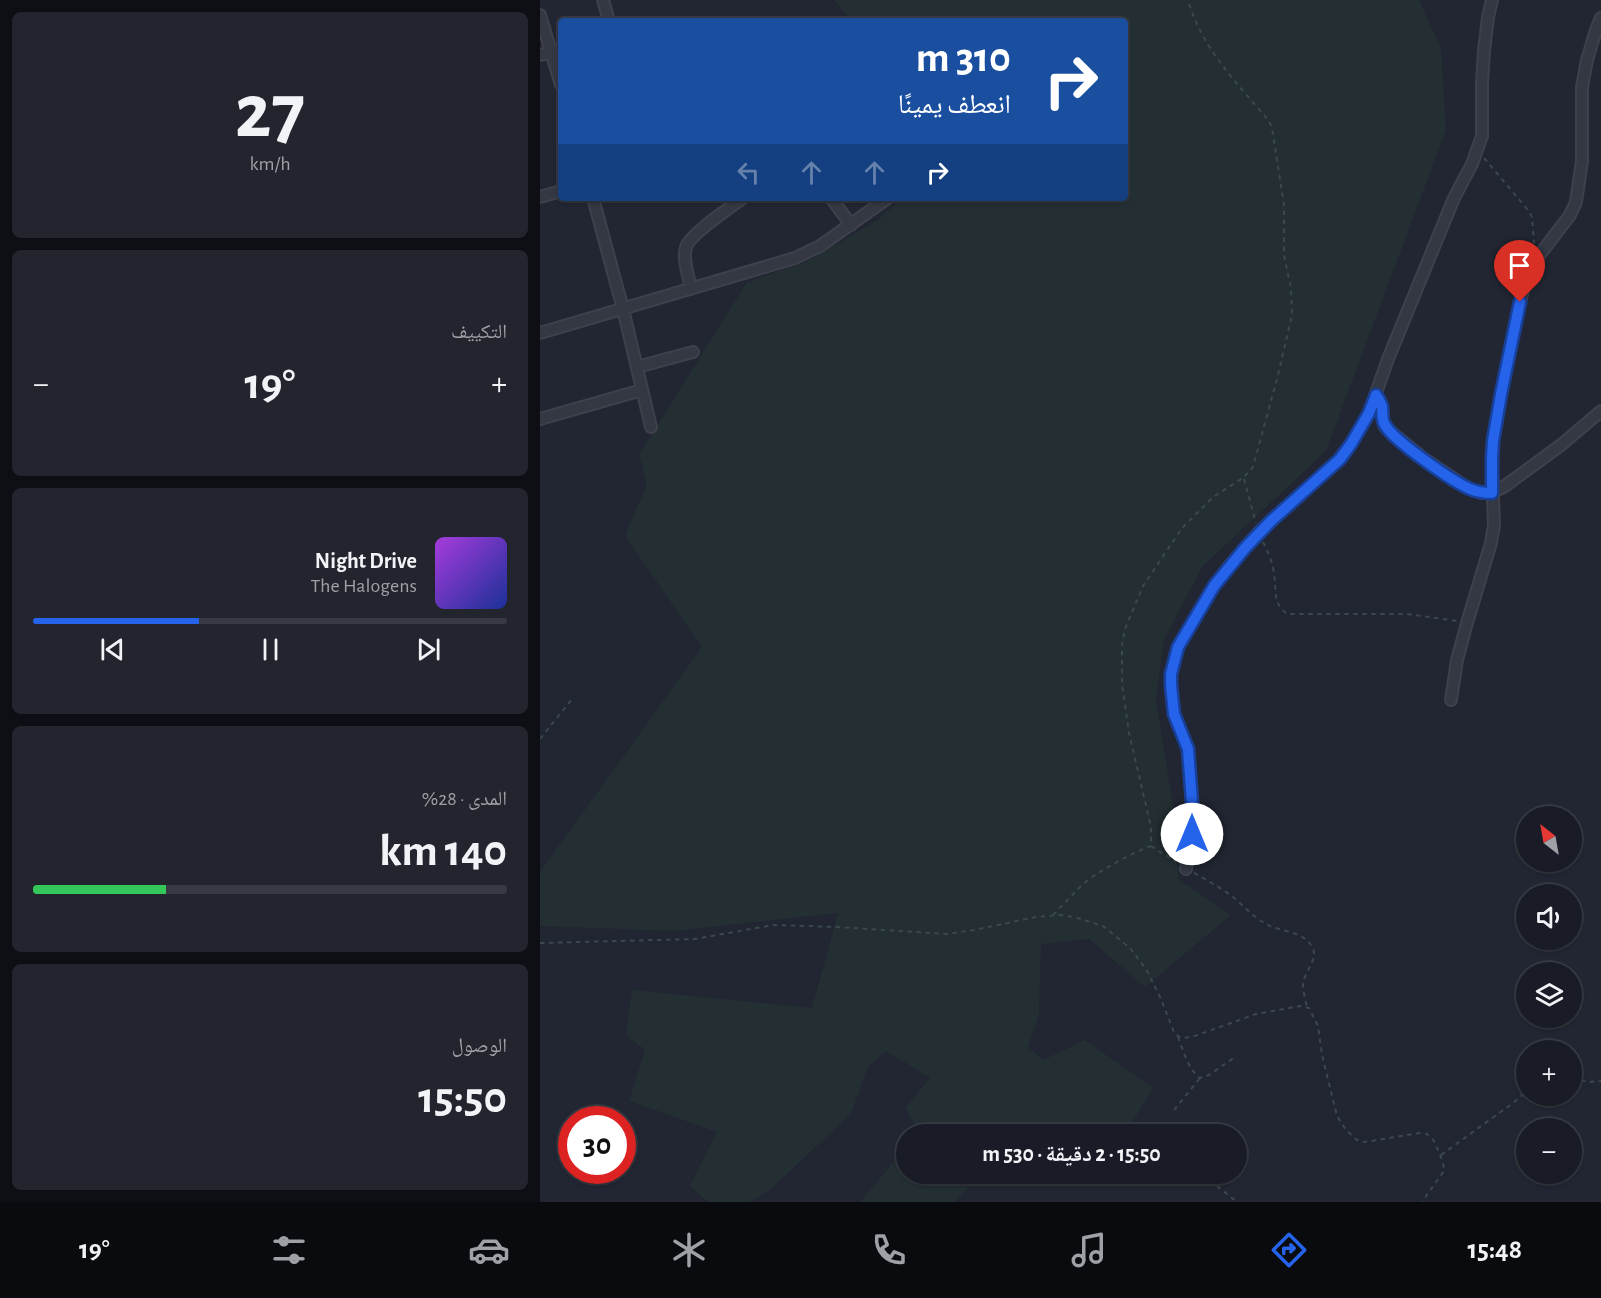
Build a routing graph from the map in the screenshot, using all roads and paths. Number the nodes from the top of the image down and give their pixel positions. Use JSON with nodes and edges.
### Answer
{"nodes":[{"id":1,"x":603,"y":0,"type":"edge"},
{"id":2,"x":1188,"y":0,"type":"edge"},
{"id":3,"x":1492,"y":0,"type":"edge"},
{"id":4,"x":540,"y":15,"type":"edge"},
{"id":5,"x":608,"y":18,"type":"edge"},
{"id":6,"x":1601,"y":18,"type":"edge"},
{"id":7,"x":556,"y":51,"type":"edge"},
{"id":8,"x":540,"y":55,"type":"edge"},
{"id":9,"x":1477,"y":150,"type":"junction"},
{"id":10,"x":558,"y":192,"type":"edge"},
{"id":11,"x":540,"y":197,"type":"edge"},
{"id":12,"x":594,"y":201,"type":"edge"},
{"id":13,"x":739,"y":201,"type":"edge"},
{"id":14,"x":833,"y":201,"type":"edge"},
{"id":15,"x":884,"y":201,"type":"edge"},
{"id":16,"x":851,"y":225,"type":"junction"},
{"id":17,"x":1535,"y":261,"type":"junction"},
{"id":18,"x":691,"y":289,"type":"junction"},
{"id":19,"x":623,"y":309,"type":"junction"},
{"id":20,"x":540,"y":333,"type":"edge"},
{"id":21,"x":693,"y":352,"type":"dead end"},
{"id":22,"x":637,"y":367,"type":"junction"},
{"id":23,"x":642,"y":390,"type":"junction"},
{"id":24,"x":1376,"y":395,"type":"junction"},
{"id":25,"x":1601,"y":411,"type":"edge"},
{"id":26,"x":540,"y":419,"type":"edge"},
{"id":27,"x":651,"y":426,"type":"dead end"},
{"id":28,"x":1243,"y":478,"type":"junction"},
{"id":29,"x":1492,"y":493,"type":"junction"},
{"id":30,"x":1259,"y":532,"type":"junction"},
{"id":31,"x":1467,"y":622,"type":"junction"},
{"id":32,"x":572,"y":699,"type":"dead end"},
{"id":33,"x":1451,"y":700,"type":"dead end"},
{"id":34,"x":540,"y":739,"type":"edge"},
{"id":35,"x":1151,"y":846,"type":"junction"},
{"id":36,"x":1186,"y":868,"type":"junction"},
{"id":37,"x":1052,"y":916,"type":"junction"},
{"id":38,"x":540,"y":943,"type":"edge"},
{"id":39,"x":1307,"y":1007,"type":"junction"},
{"id":40,"x":1178,"y":1037,"type":"junction"},
{"id":41,"x":1235,"y":1057,"type":"dead end"},
{"id":42,"x":1200,"y":1078,"type":"junction"},
{"id":43,"x":1582,"y":1081,"type":"edge"},
{"id":44,"x":1601,"y":1081,"type":"edge"},
{"id":45,"x":1516,"y":1100,"type":"edge"},
{"id":46,"x":1174,"y":1110,"type":"dead end"},
{"id":47,"x":1441,"y":1155,"type":"junction"},
{"id":48,"x":1217,"y":1186,"type":"dead end"},
{"id":49,"x":1237,"y":1202,"type":"edge"},
{"id":50,"x":1422,"y":1202,"type":"edge"}],
"edges":[{"from":1,"to":5,"type":"street"},
{"from":2,"to":28,"type":"path"},
{"from":3,"to":9,"type":"street"},
{"from":4,"to":7,"type":"street"},
{"from":6,"to":17,"type":"street"},
{"from":7,"to":8,"type":"street"},
{"from":9,"to":17,"type":"path"},
{"from":9,"to":24,"type":"street"},
{"from":10,"to":11,"type":"street"},
{"from":12,"to":19,"type":"street"},
{"from":13,"to":18,"type":"street"},
{"from":14,"to":16,"type":"street"},
{"from":15,"to":16,"type":"street"},
{"from":16,"to":18,"type":"street"},
{"from":17,"to":29,"type":"street"},
{"from":18,"to":19,"type":"street"},
{"from":19,"to":20,"type":"street"},
{"from":19,"to":22,"type":"street"},
{"from":21,"to":22,"type":"street"},
{"from":22,"to":23,"type":"street"},
{"from":23,"to":26,"type":"street"},
{"from":23,"to":27,"type":"street"},
{"from":24,"to":29,"type":"street"},
{"from":24,"to":30,"type":"street"},
{"from":25,"to":29,"type":"street"},
{"from":28,"to":30,"type":"path"},
{"from":28,"to":35,"type":"path"},
{"from":29,"to":31,"type":"street"},
{"from":30,"to":31,"type":"path"},
{"from":30,"to":36,"type":"street"},
{"from":31,"to":33,"type":"street"},
{"from":32,"to":34,"type":"path"},
{"from":35,"to":36,"type":"path"},
{"from":35,"to":37,"type":"path"},
{"from":36,"to":39,"type":"path"},
{"from":37,"to":38,"type":"path"},
{"from":37,"to":40,"type":"path"},
{"from":39,"to":40,"type":"path"},
{"from":39,"to":47,"type":"path"},
{"from":40,"to":42,"type":"path"},
{"from":41,"to":42,"type":"path"},
{"from":42,"to":46,"type":"path"},
{"from":43,"to":44,"type":"path"},
{"from":45,"to":47,"type":"path"},
{"from":47,"to":50,"type":"path"},
{"from":48,"to":49,"type":"path"}]}
